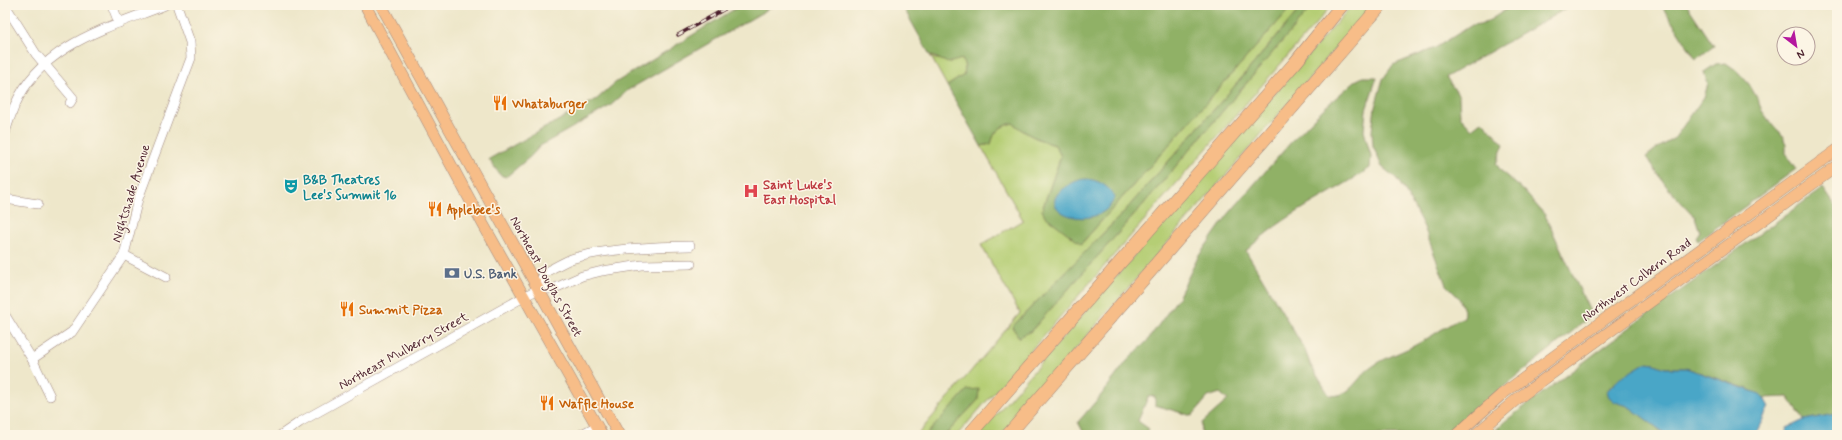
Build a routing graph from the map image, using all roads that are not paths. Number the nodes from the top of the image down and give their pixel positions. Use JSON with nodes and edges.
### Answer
{"nodes":[{"id":1,"x":5,"y":5,"type":"edge"},
{"id":2,"x":112,"y":5,"type":"edge"},
{"id":3,"x":165,"y":5,"type":"edge"},
{"id":4,"x":177,"y":5,"type":"edge"},
{"id":5,"x":365,"y":5,"type":"edge"},
{"id":6,"x":381,"y":5,"type":"edge"},
{"id":7,"x":1342,"y":5,"type":"edge"},
{"id":8,"x":1381,"y":5,"type":"edge"},
{"id":9,"x":119,"y":23,"type":"junction"},
{"id":10,"x":45,"y":63,"type":"junction"},
{"id":11,"x":70,"y":103,"type":"dead end"},
{"id":12,"x":8,"y":113,"type":"edge"},
{"id":13,"x":5,"y":134,"type":"edge"},
{"id":14,"x":1837,"y":150,"type":"edge"},
{"id":15,"x":1837,"y":166,"type":"edge"},
{"id":16,"x":5,"y":199,"type":"edge"},
{"id":17,"x":38,"y":204,"type":"dead end"},
{"id":18,"x":690,"y":246,"type":"dead end"},
{"id":19,"x":124,"y":254,"type":"junction"},
{"id":20,"x":691,"y":264,"type":"dead end"},
{"id":21,"x":166,"y":277,"type":"dead end"},
{"id":22,"x":538,"y":289,"type":"junction"},
{"id":23,"x":524,"y":297,"type":"junction"},
{"id":24,"x":5,"y":315,"type":"edge"},
{"id":25,"x":32,"y":359,"type":"junction"},
{"id":26,"x":50,"y":396,"type":"dead end"},
{"id":27,"x":600,"y":430,"type":"edge"},
{"id":28,"x":280,"y":435,"type":"edge"},
{"id":29,"x":580,"y":435,"type":"edge"},
{"id":30,"x":619,"y":435,"type":"edge"},
{"id":31,"x":969,"y":435,"type":"edge"},
{"id":32,"x":1008,"y":435,"type":"edge"},
{"id":33,"x":1456,"y":435,"type":"edge"},
{"id":34,"x":1475,"y":435,"type":"edge"}],
"edges":[{"from":1,"to":10,"type":"street"},
{"from":2,"to":9,"type":"street"},
{"from":3,"to":9,"type":"street"},
{"from":4,"to":19,"type":"street","name":"Nightshade Avenue"},
{"from":5,"to":23,"type":"main road"},
{"from":6,"to":22,"type":"main road","name":"Northeast Douglas Street"},
{"from":7,"to":31,"type":"highway"},
{"from":8,"to":32,"type":"highway"},
{"from":9,"to":10,"type":"street"},
{"from":10,"to":11,"type":"street"},
{"from":10,"to":12,"type":"street"},
{"from":12,"to":13,"type":"street"},
{"from":14,"to":33,"type":"main road","name":"Northwest Colbern Road"},
{"from":15,"to":34,"type":"main road","name":"Northwest Colbern Road"},
{"from":16,"to":17,"type":"street"},
{"from":18,"to":22,"type":"street"},
{"from":19,"to":21,"type":"street"},
{"from":19,"to":25,"type":"street","name":"Nightshade Avenue"},
{"from":20,"to":22,"type":"street"},
{"from":22,"to":23,"type":"street","name":"Northeast Mulberry Street"},
{"from":22,"to":30,"type":"main road","name":"Northeast Douglas Street"},
{"from":23,"to":27,"type":"main road"},
{"from":23,"to":28,"type":"street","name":"Northeast Mulberry Street"},
{"from":24,"to":25,"type":"street"},
{"from":25,"to":26,"type":"street"},
{"from":27,"to":29,"type":"street"}]}
